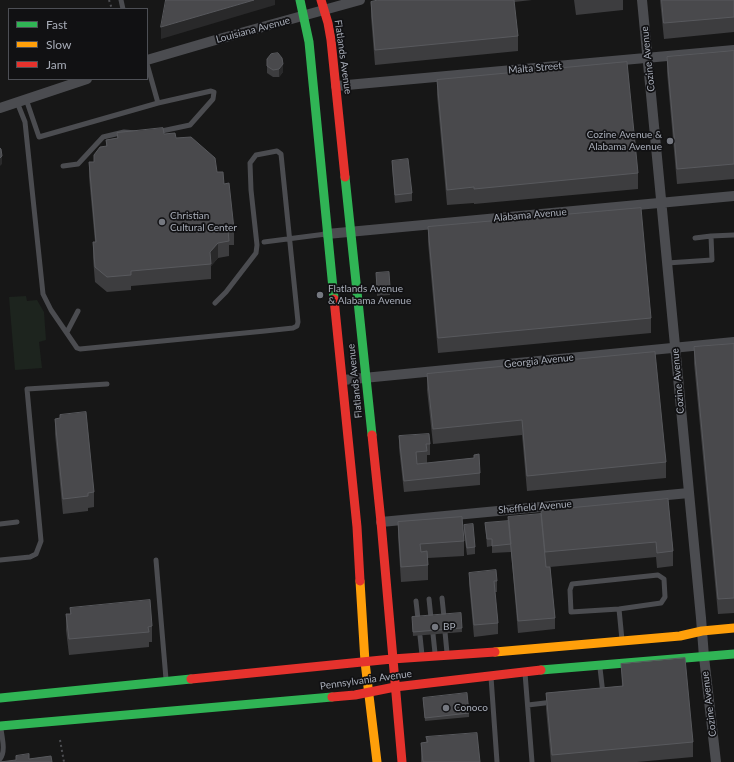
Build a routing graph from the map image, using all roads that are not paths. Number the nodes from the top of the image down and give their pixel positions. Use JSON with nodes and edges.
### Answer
{"nodes":[{"id":1,"x":300,"y":0,"type":"edge"},
{"id":2,"x":322,"y":0,"type":"edge"},
{"id":3,"x":360,"y":0,"type":"edge"},
{"id":4,"x":642,"y":0,"type":"edge"},
{"id":5,"x":324,"y":10,"type":"junction"},
{"id":6,"x":304,"y":16,"type":"junction"},
{"id":7,"x":734,"y":50,"type":"edge"},
{"id":8,"x":648,"y":58,"type":"junction"},
{"id":9,"x":148,"y":60,"type":"edge"},
{"id":10,"x":148,"y":68,"type":"edge"},
{"id":11,"x":84,"y":80,"type":"edge"},
{"id":12,"x":336,"y":86,"type":"junction"},
{"id":13,"x":22,"y":100,"type":"junction"},
{"id":14,"x":158,"y":103,"type":"junction"},
{"id":15,"x":0,"y":108,"type":"edge"},
{"id":16,"x":153,"y":133,"type":"edge"},
{"id":17,"x":143,"y":134,"type":"edge"},
{"id":18,"x":64,"y":166,"type":"dead end"},
{"id":19,"x":734,"y":196,"type":"edge"},
{"id":20,"x":661,"y":202,"type":"junction"},
{"id":21,"x":350,"y":232,"type":"junction"},
{"id":22,"x":327,"y":234,"type":"junction"},
{"id":23,"x":734,"y":235,"type":"edge"},
{"id":24,"x":711,"y":236,"type":"junction"},
{"id":25,"x":695,"y":238,"type":"dead end"},
{"id":26,"x":289,"y":239,"type":"junction"},
{"id":27,"x":264,"y":242,"type":"dead end"},
{"id":28,"x":667,"y":263,"type":"junction"},
{"id":29,"x":215,"y":303,"type":"dead end"},
{"id":30,"x":78,"y":311,"type":"dead end"},
{"id":31,"x":67,"y":332,"type":"junction"},
{"id":32,"x":734,"y":342,"type":"edge"},
{"id":33,"x":675,"y":348,"type":"junction"},
{"id":34,"x":366,"y":378,"type":"junction"},
{"id":35,"x":343,"y":380,"type":"junction"},
{"id":36,"x":107,"y":384,"type":"dead end"},
{"id":37,"x":689,"y":492,"type":"junction"},
{"id":38,"x":17,"y":522,"type":"dead end"},
{"id":39,"x":381,"y":522,"type":"junction"},
{"id":40,"x":0,"y":524,"type":"edge"},
{"id":41,"x":0,"y":560,"type":"edge"},
{"id":42,"x":156,"y":560,"type":"dead end"},
{"id":43,"x":442,"y":598,"type":"dead end"},
{"id":44,"x":429,"y":599,"type":"dead end"},
{"id":45,"x":416,"y":601,"type":"dead end"},
{"id":46,"x":619,"y":609,"type":"junction"},
{"id":47,"x":444,"y":617,"type":"edge"},
{"id":48,"x":431,"y":618,"type":"edge"},
{"id":49,"x":418,"y":619,"type":"edge"},
{"id":50,"x":734,"y":628,"type":"edge"},
{"id":51,"x":702,"y":631,"type":"junction"},
{"id":52,"x":445,"y":632,"type":"edge"},
{"id":53,"x":433,"y":634,"type":"edge"},
{"id":54,"x":420,"y":636,"type":"edge"},
{"id":55,"x":622,"y":641,"type":"junction"},
{"id":56,"x":734,"y":654,"type":"edge"},
{"id":57,"x":447,"y":655,"type":"junction"},
{"id":58,"x":435,"y":656,"type":"junction"},
{"id":59,"x":422,"y":657,"type":"junction"},
{"id":60,"x":704,"y":657,"type":"junction"},
{"id":61,"x":392,"y":659,"type":"junction"},
{"id":62,"x":365,"y":662,"type":"junction"},
{"id":63,"x":600,"y":666,"type":"junction"},
{"id":64,"x":525,"y":672,"type":"junction"},
{"id":65,"x":491,"y":676,"type":"junction"},
{"id":66,"x":166,"y":682,"type":"junction"},
{"id":67,"x":395,"y":687,"type":"junction"},
{"id":68,"x":368,"y":693,"type":"junction"},
{"id":69,"x":600,"y":697,"type":"edge"},
{"id":70,"x":0,"y":698,"type":"edge"},
{"id":71,"x":557,"y":702,"type":"edge"},
{"id":72,"x":528,"y":705,"type":"junction"},
{"id":73,"x":1,"y":726,"type":"edge"},
{"id":74,"x":0,"y":759,"type":"edge"},
{"id":75,"x":376,"y":762,"type":"edge"},
{"id":76,"x":402,"y":762,"type":"edge"},
{"id":77,"x":497,"y":762,"type":"edge"},
{"id":78,"x":532,"y":762,"type":"edge"},
{"id":79,"x":716,"y":762,"type":"edge"}],
"edges":[{"from":1,"to":6,"type":"main road","name":"Flatlands Avenue"},
{"from":2,"to":5,"type":"main road","name":"Flatlands Avenue"},
{"from":3,"to":5,"type":"street","name":"Louisiana Avenue"},
{"from":4,"to":8,"type":"street","name":"Cozine Avenue"},
{"from":5,"to":6,"type":"street","name":"Louisiana Avenue"},
{"from":5,"to":12,"type":"main road","name":"Flatlands Avenue"},
{"from":6,"to":9,"type":"street","name":"Louisiana Avenue"},
{"from":6,"to":22,"type":"main road","name":"Flatlands Avenue"},
{"from":7,"to":8,"type":"street","name":"Malta Street"},
{"from":8,"to":12,"type":"street","name":"Malta Street"},
{"from":8,"to":20,"type":"street","name":"Cozine Avenue"},
{"from":10,"to":14,"type":"lane"},
{"from":11,"to":13,"type":"street"},
{"from":12,"to":21,"type":"main road","name":"Flatlands Avenue"},
{"from":13,"to":14,"type":"lane"},
{"from":13,"to":15,"type":"street"},
{"from":13,"to":31,"type":"lane"},
{"from":14,"to":16,"type":"lane"},
{"from":17,"to":18,"type":"lane"},
{"from":19,"to":20,"type":"street","name":"Alabama Avenue"},
{"from":20,"to":21,"type":"street","name":"Alabama Avenue"},
{"from":20,"to":28,"type":"street","name":"Cozine Avenue"},
{"from":21,"to":22,"type":"street","name":"Alabama Avenue"},
{"from":21,"to":34,"type":"main road","name":"Flatlands Avenue"},
{"from":22,"to":26,"type":"lane"},
{"from":22,"to":35,"type":"main road","name":"Flatlands Avenue"},
{"from":23,"to":24,"type":"lane"},
{"from":24,"to":25,"type":"lane"},
{"from":24,"to":28,"type":"lane"},
{"from":26,"to":27,"type":"lane"},
{"from":26,"to":29,"type":"lane"},
{"from":26,"to":31,"type":"lane"},
{"from":28,"to":33,"type":"street","name":"Cozine Avenue"},
{"from":30,"to":31,"type":"lane"},
{"from":32,"to":33,"type":"street","name":"Georgia Avenue"},
{"from":33,"to":34,"type":"street","name":"Georgia Avenue"},
{"from":33,"to":37,"type":"street","name":"Cozine Avenue"},
{"from":34,"to":35,"type":"street","name":"Georgia Avenue"},
{"from":34,"to":39,"type":"main road","name":"Flatlands Avenue"},
{"from":35,"to":62,"type":"main road","name":"Flatlands Avenue"},
{"from":36,"to":41,"type":"lane"},
{"from":37,"to":39,"type":"street","name":"Sheffield Avenue"},
{"from":37,"to":51,"type":"street","name":"Cozine Avenue"},
{"from":38,"to":40,"type":"lane"},
{"from":39,"to":61,"type":"main road","name":"Flatlands Avenue"},
{"from":42,"to":66,"type":"lane"},
{"from":43,"to":47,"type":"lane"},
{"from":44,"to":48,"type":"lane"},
{"from":45,"to":49,"type":"lane"},
{"from":46,"to":46,"type":"lane"},
{"from":46,"to":55,"type":"lane"},
{"from":50,"to":51,"type":"main road","name":"Pennsylvania Avenue"},
{"from":51,"to":55,"type":"main road","name":"Pennsylvania Avenue"},
{"from":51,"to":60,"type":"street","name":"Cozine Avenue"},
{"from":52,"to":57,"type":"lane"},
{"from":53,"to":58,"type":"lane"},
{"from":54,"to":59,"type":"lane"},
{"from":55,"to":57,"type":"main road","name":"Pennsylvania Avenue"},
{"from":56,"to":60,"type":"main road","name":"Pennsylvania Avenue"},
{"from":57,"to":58,"type":"main road","name":"Pennsylvania Avenue"},
{"from":58,"to":59,"type":"main road","name":"Pennsylvania Avenue"},
{"from":59,"to":61,"type":"main road","name":"Pennsylvania Avenue"},
{"from":60,"to":63,"type":"main road","name":"Pennsylvania Avenue"},
{"from":60,"to":79,"type":"street","name":"Cozine Avenue"},
{"from":61,"to":62,"type":"main road","name":"Pennsylvania Avenue"},
{"from":61,"to":67,"type":"main road","name":"Flatlands Avenue"},
{"from":62,"to":66,"type":"main road","name":"Pennsylvania Avenue"},
{"from":62,"to":68,"type":"main road","name":"Flatlands Avenue"},
{"from":63,"to":64,"type":"main road","name":"Pennsylvania Avenue"},
{"from":63,"to":69,"type":"lane"},
{"from":64,"to":65,"type":"main road","name":"Pennsylvania Avenue"},
{"from":64,"to":72,"type":"lane"},
{"from":65,"to":67,"type":"main road","name":"Pennsylvania Avenue"},
{"from":65,"to":77,"type":"lane"},
{"from":66,"to":70,"type":"main road","name":"Pennsylvania Avenue"},
{"from":67,"to":68,"type":"main road","name":"Pennsylvania Avenue"},
{"from":67,"to":76,"type":"main road","name":"Flatlands Avenue"},
{"from":68,"to":73,"type":"main road","name":"Pennsylvania Avenue"},
{"from":68,"to":75,"type":"main road","name":"Flatlands Avenue"},
{"from":71,"to":72,"type":"lane"},
{"from":72,"to":78,"type":"lane"},
{"from":73,"to":74,"type":"lane"}]}
